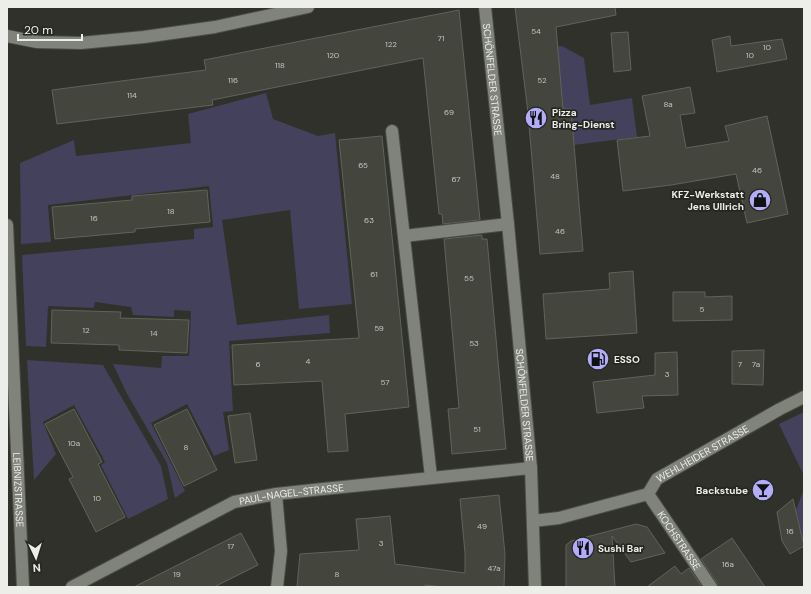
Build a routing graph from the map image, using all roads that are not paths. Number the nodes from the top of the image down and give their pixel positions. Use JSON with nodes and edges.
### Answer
{"nodes":[{"id":1,"x":308,"y":7,"type":"edge"},
{"id":2,"x":485,"y":7,"type":"edge"},
{"id":3,"x":7,"y":36,"type":"edge"},
{"id":4,"x":392,"y":131,"type":"dead end"},
{"id":5,"x":508,"y":224,"type":"junction"},
{"id":6,"x":7,"y":225,"type":"edge"},
{"id":7,"x":404,"y":236,"type":"junction"},
{"id":8,"x":804,"y":396,"type":"edge"},
{"id":9,"x":531,"y":468,"type":"junction"},
{"id":10,"x":431,"y":477,"type":"junction"},
{"id":11,"x":276,"y":494,"type":"junction"},
{"id":12,"x":648,"y":494,"type":"junction"},
{"id":13,"x":533,"y":521,"type":"junction"},
{"id":14,"x":23,"y":587,"type":"edge"},
{"id":15,"x":72,"y":587,"type":"edge"},
{"id":16,"x":277,"y":587,"type":"edge"},
{"id":17,"x":535,"y":587,"type":"edge"},
{"id":18,"x":711,"y":587,"type":"edge"}],
"edges":[{"from":1,"to":3,"type":"street"},
{"from":2,"to":5,"type":"street","name":"SCHÖNFELDER STRASSE"},
{"from":4,"to":7,"type":"street"},
{"from":5,"to":7,"type":"street"},
{"from":5,"to":9,"type":"street","name":"SCHÖNFELDER STRASSE"},
{"from":6,"to":14,"type":"street","name":"LEIBNIZSTRASSE"},
{"from":7,"to":10,"type":"street"},
{"from":8,"to":12,"type":"street","name":"WEHLHEIDER STRASSE"},
{"from":9,"to":10,"type":"street","name":"PAUL-NAGEL-STRASSE"},
{"from":9,"to":13,"type":"street","name":"SCHÖNFELDER STRASSE"},
{"from":10,"to":11,"type":"street","name":"PAUL-NAGEL-STRASSE"},
{"from":11,"to":15,"type":"street","name":"PAUL-NAGEL-STRASSE"},
{"from":11,"to":16,"type":"street"},
{"from":12,"to":13,"type":"street"},
{"from":12,"to":18,"type":"street","name":"KOCHSTRASSE"},
{"from":13,"to":17,"type":"street","name":"SCHÖNFELDER STRASSE"}]}
